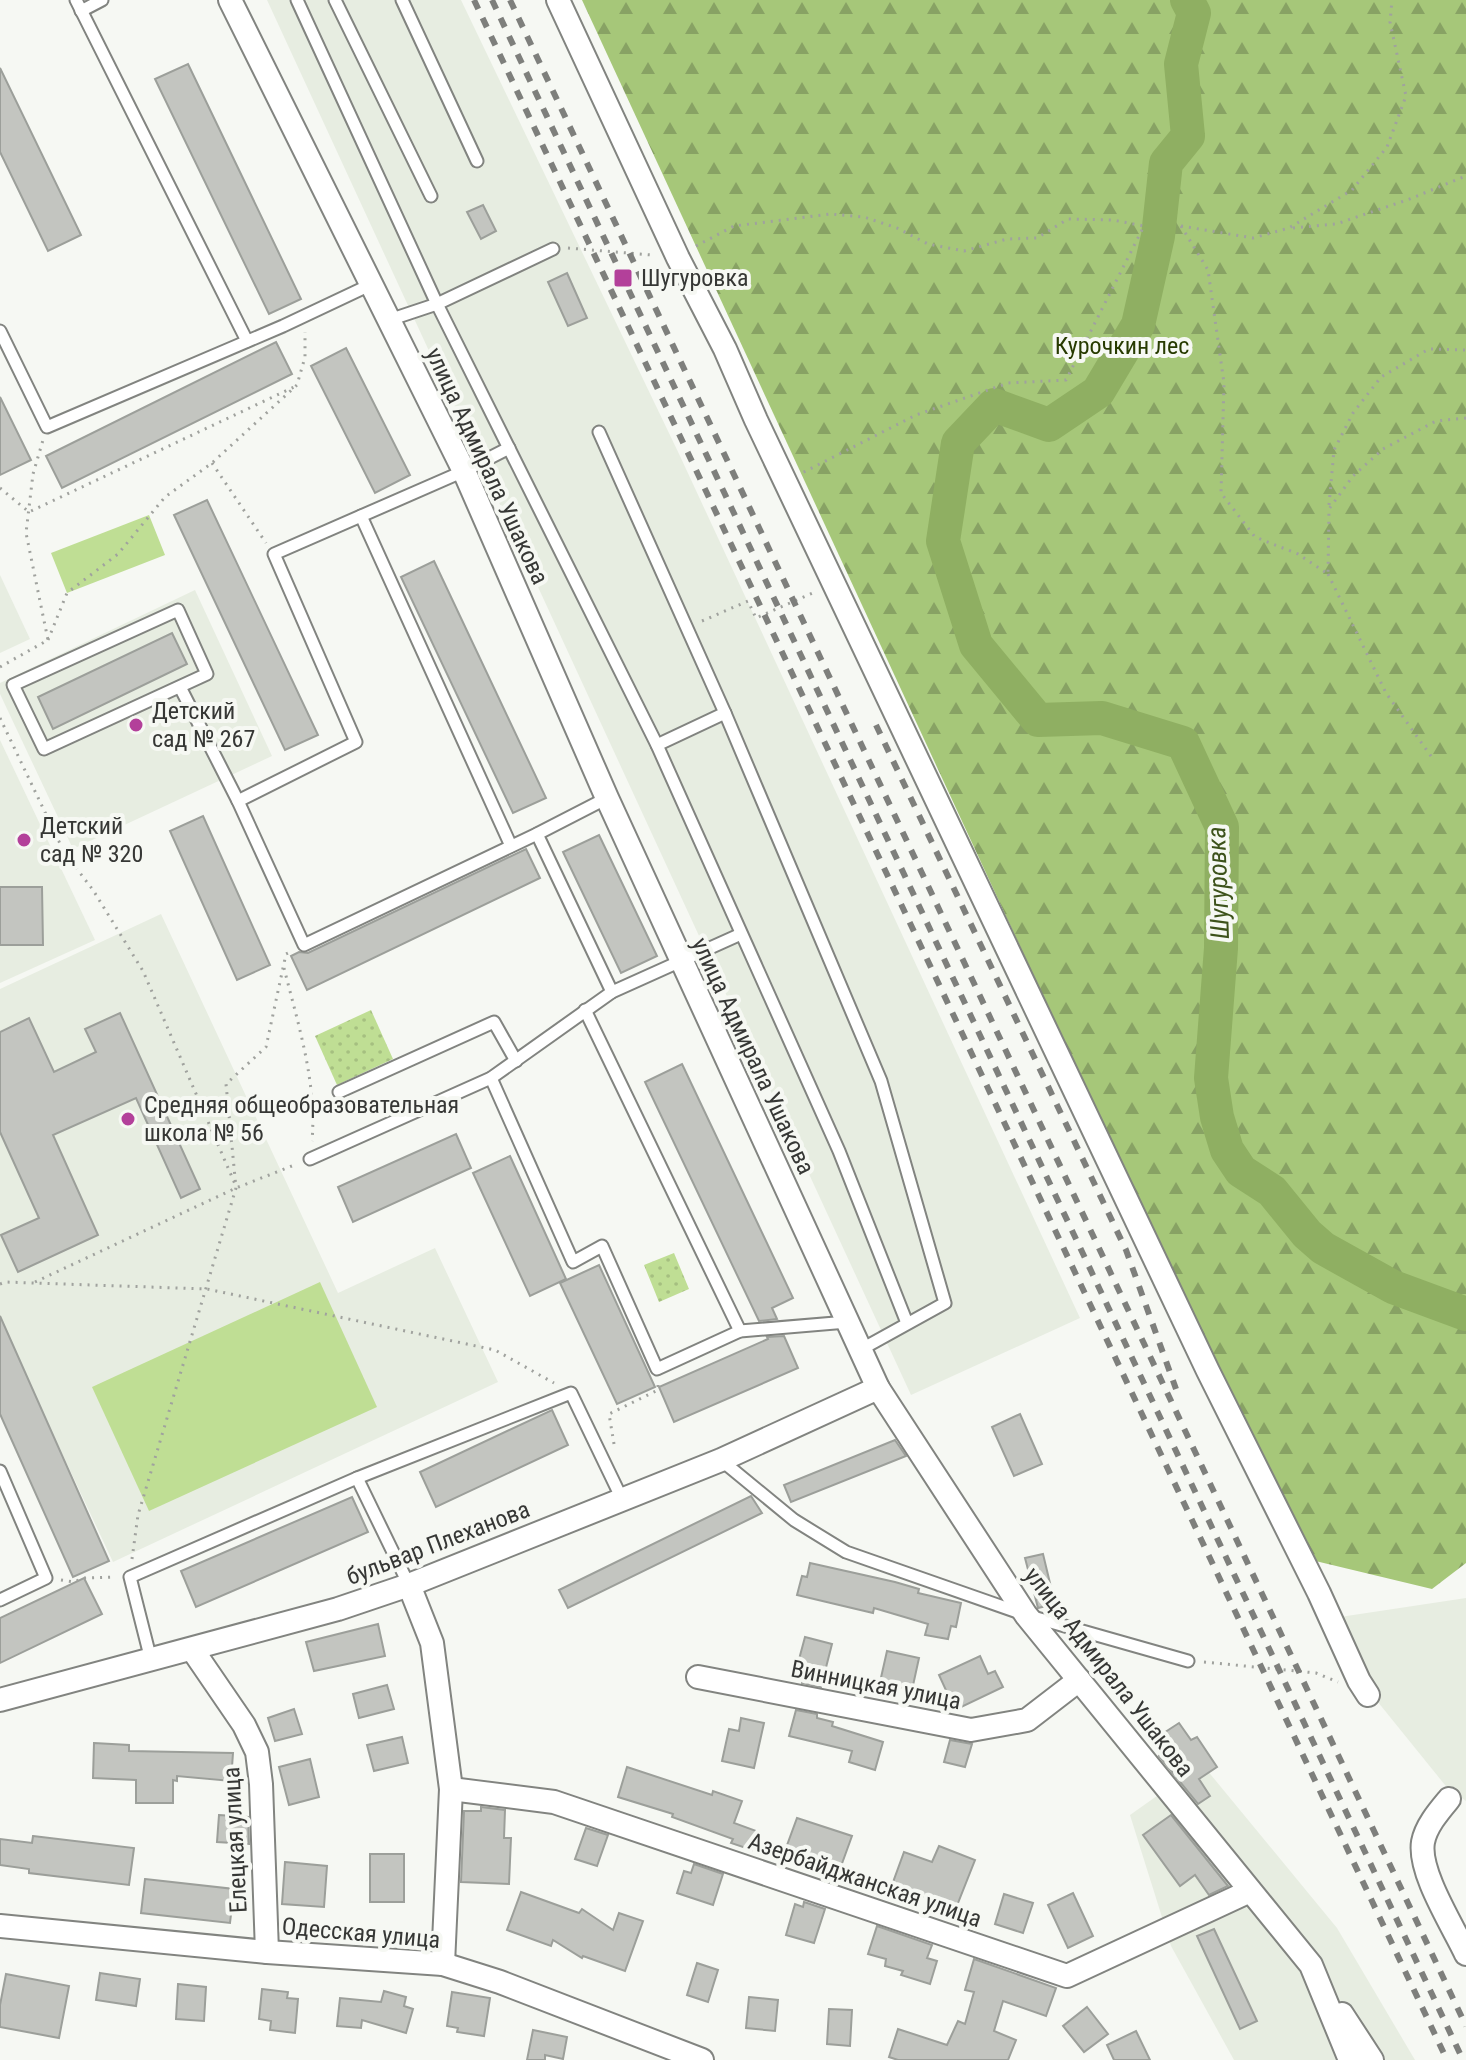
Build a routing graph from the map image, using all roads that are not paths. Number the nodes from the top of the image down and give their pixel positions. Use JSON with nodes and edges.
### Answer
{"nodes":[{"id":1,"x":102,"y":0,"type":"edge"},
{"id":2,"x":230,"y":0,"type":"edge"},
{"id":3,"x":297,"y":0,"type":"edge"},
{"id":4,"x":335,"y":0,"type":"edge"},
{"id":5,"x":402,"y":0,"type":"edge"},
{"id":6,"x":558,"y":0,"type":"edge"},
{"id":7,"x":78,"y":5,"type":"edge"},
{"id":8,"x":477,"y":161,"type":"dead end"},
{"id":9,"x":431,"y":196,"type":"dead end"},
{"id":10,"x":553,"y":249,"type":"road end"},
{"id":11,"x":372,"y":284,"type":"junction"},
{"id":12,"x":437,"y":304,"type":"junction"},
{"id":13,"x":389,"y":320,"type":"junction"},
{"id":14,"x":0,"y":331,"type":"edge"},
{"id":15,"x":247,"y":341,"type":"junction"},
{"id":16,"x":599,"y":432,"type":"dead end"},
{"id":17,"x":509,"y":448,"type":"junction"},
{"id":18,"x":464,"y":471,"type":"junction"},
{"id":19,"x":361,"y":516,"type":"junction"},
{"id":20,"x":180,"y":687,"type":"junction"},
{"id":21,"x":725,"y":713,"type":"junction"},
{"id":22,"x":657,"y":745,"type":"junction"},
{"id":23,"x":607,"y":798,"type":"junction"},
{"id":24,"x":238,"y":801,"type":"junction"},
{"id":25,"x":537,"y":834,"type":"junction"},
{"id":26,"x":511,"y":846,"type":"junction"},
{"id":27,"x":741,"y":934,"type":"junction"},
{"id":28,"x":680,"y":960,"type":"junction"},
{"id":29,"x":612,"y":992,"type":"junction"},
{"id":30,"x":585,"y":1010,"type":"junction"},
{"id":31,"x":516,"y":1061,"type":"junction"},
{"id":32,"x":491,"y":1078,"type":"junction"},
{"id":33,"x":339,"y":1092,"type":"dead end"},
{"id":34,"x":310,"y":1159,"type":"road end"},
{"id":35,"x":847,"y":1322,"type":"junction"},
{"id":36,"x":907,"y":1323,"type":"junction"},
{"id":37,"x":740,"y":1331,"type":"junction"},
{"id":38,"x":860,"y":1350,"type":"junction"},
{"id":39,"x":878,"y":1388,"type":"junction"},
{"id":40,"x":721,"y":1460,"type":"junction"},
{"id":41,"x":0,"y":1471,"type":"edge"},
{"id":42,"x":357,"y":1478,"type":"junction"},
{"id":43,"x":622,"y":1499,"type":"junction"},
{"id":44,"x":409,"y":1585,"type":"junction"},
{"id":45,"x":0,"y":1600,"type":"edge"},
{"id":46,"x":1026,"y":1615,"type":"junction"},
{"id":47,"x":192,"y":1649,"type":"junction"},
{"id":48,"x":151,"y":1660,"type":"junction"},
{"id":49,"x":1188,"y":1661,"type":"road end"},
{"id":50,"x":698,"y":1677,"type":"dead end"},
{"id":51,"x":1079,"y":1680,"type":"junction"},
{"id":52,"x":1363,"y":1688,"type":"road end"},
{"id":53,"x":0,"y":1700,"type":"edge"},
{"id":54,"x":451,"y":1789,"type":"junction"},
{"id":55,"x":1449,"y":1799,"type":"dead end"},
{"id":56,"x":1250,"y":1891,"type":"junction"},
{"id":57,"x":0,"y":1926,"type":"edge"},
{"id":58,"x":267,"y":1952,"type":"junction"},
{"id":59,"x":1466,"y":1954,"type":"edge"},
{"id":60,"x":443,"y":1964,"type":"junction"},
{"id":61,"x":1311,"y":1965,"type":"junction"},
{"id":62,"x":702,"y":2060,"type":"edge"},
{"id":63,"x":1350,"y":2060,"type":"edge"},
{"id":64,"x":1372,"y":2060,"type":"edge"}],
"edges":[{"from":1,"to":7,"type":"lane"},
{"from":2,"to":11,"type":"street","name":"улица Адмирала Ушакова"},
{"from":3,"to":12,"type":"lane"},
{"from":4,"to":9,"type":"lane"},
{"from":5,"to":8,"type":"lane"},
{"from":6,"to":52,"type":"street"},
{"from":7,"to":15,"type":"lane"},
{"from":10,"to":12,"type":"lane"},
{"from":11,"to":13,"type":"street","name":"улица Адмирала Ушакова"},
{"from":11,"to":15,"type":"lane"},
{"from":12,"to":13,"type":"lane"},
{"from":12,"to":17,"type":"lane"},
{"from":13,"to":18,"type":"street","name":"улица Адмирала Ушакова"},
{"from":14,"to":15,"type":"lane"},
{"from":16,"to":21,"type":"lane"},
{"from":17,"to":18,"type":"lane"},
{"from":17,"to":22,"type":"lane"},
{"from":18,"to":19,"type":"lane"},
{"from":18,"to":23,"type":"street","name":"улица Адмирала Ушакова"},
{"from":19,"to":24,"type":"lane"},
{"from":19,"to":26,"type":"lane"},
{"from":20,"to":20,"type":"lane"},
{"from":20,"to":24,"type":"lane"},
{"from":21,"to":22,"type":"lane"},
{"from":21,"to":36,"type":"lane"},
{"from":22,"to":27,"type":"lane"},
{"from":23,"to":25,"type":"lane"},
{"from":23,"to":28,"type":"street","name":"улица Адмирала Ушакова"},
{"from":24,"to":26,"type":"lane"},
{"from":25,"to":26,"type":"lane"},
{"from":25,"to":29,"type":"lane"},
{"from":27,"to":28,"type":"lane"},
{"from":27,"to":36,"type":"lane"},
{"from":28,"to":29,"type":"lane"},
{"from":28,"to":35,"type":"street","name":"улица Адмирала Ушакова"},
{"from":29,"to":30,"type":"lane"},
{"from":30,"to":31,"type":"lane"},
{"from":30,"to":37,"type":"lane"},
{"from":31,"to":32,"type":"lane"},
{"from":31,"to":33,"type":"lane"},
{"from":32,"to":34,"type":"lane"},
{"from":32,"to":37,"type":"lane"},
{"from":35,"to":37,"type":"lane"},
{"from":35,"to":38,"type":"street","name":"улица Адмирала Ушакова"},
{"from":36,"to":38,"type":"lane"},
{"from":38,"to":39,"type":"street","name":"улица Адмирала Ушакова"},
{"from":39,"to":40,"type":"street","name":"бульвар Плеханова"},
{"from":39,"to":46,"type":"street","name":"улица Адмирала Ушакова"},
{"from":40,"to":43,"type":"street","name":"бульвар Плеханова"},
{"from":40,"to":46,"type":"lane"},
{"from":41,"to":45,"type":"lane"},
{"from":42,"to":43,"type":"lane"},
{"from":42,"to":44,"type":"lane"},
{"from":42,"to":48,"type":"lane"},
{"from":43,"to":44,"type":"street","name":"бульвар Плеханова"},
{"from":44,"to":47,"type":"street","name":"бульвар Плеханова"},
{"from":44,"to":54,"type":"street"},
{"from":46,"to":49,"type":"lane"},
{"from":46,"to":51,"type":"street","name":"улица Адмирала Ушакова"},
{"from":47,"to":48,"type":"street","name":"бульвар Плеханова"},
{"from":47,"to":58,"type":"street","name":"Елецкая улица"},
{"from":48,"to":53,"type":"street","name":"бульвар Плеханова"},
{"from":50,"to":51,"type":"street","name":"Винницкая улица"},
{"from":51,"to":56,"type":"street","name":"улица Адмирала Ушакова"},
{"from":54,"to":56,"type":"street","name":"Азербайджанская улица"},
{"from":54,"to":60,"type":"street"},
{"from":55,"to":59,"type":"street"},
{"from":56,"to":61,"type":"street","name":"улица Адмирала Ушакова"},
{"from":57,"to":58,"type":"street","name":"Одесская улица"},
{"from":58,"to":60,"type":"street","name":"Одесская улица"},
{"from":60,"to":62,"type":"street","name":"Одесская улица"},
{"from":61,"to":63,"type":"street","name":"улица Адмирала Ушакова"},
{"from":61,"to":64,"type":"street"}]}
